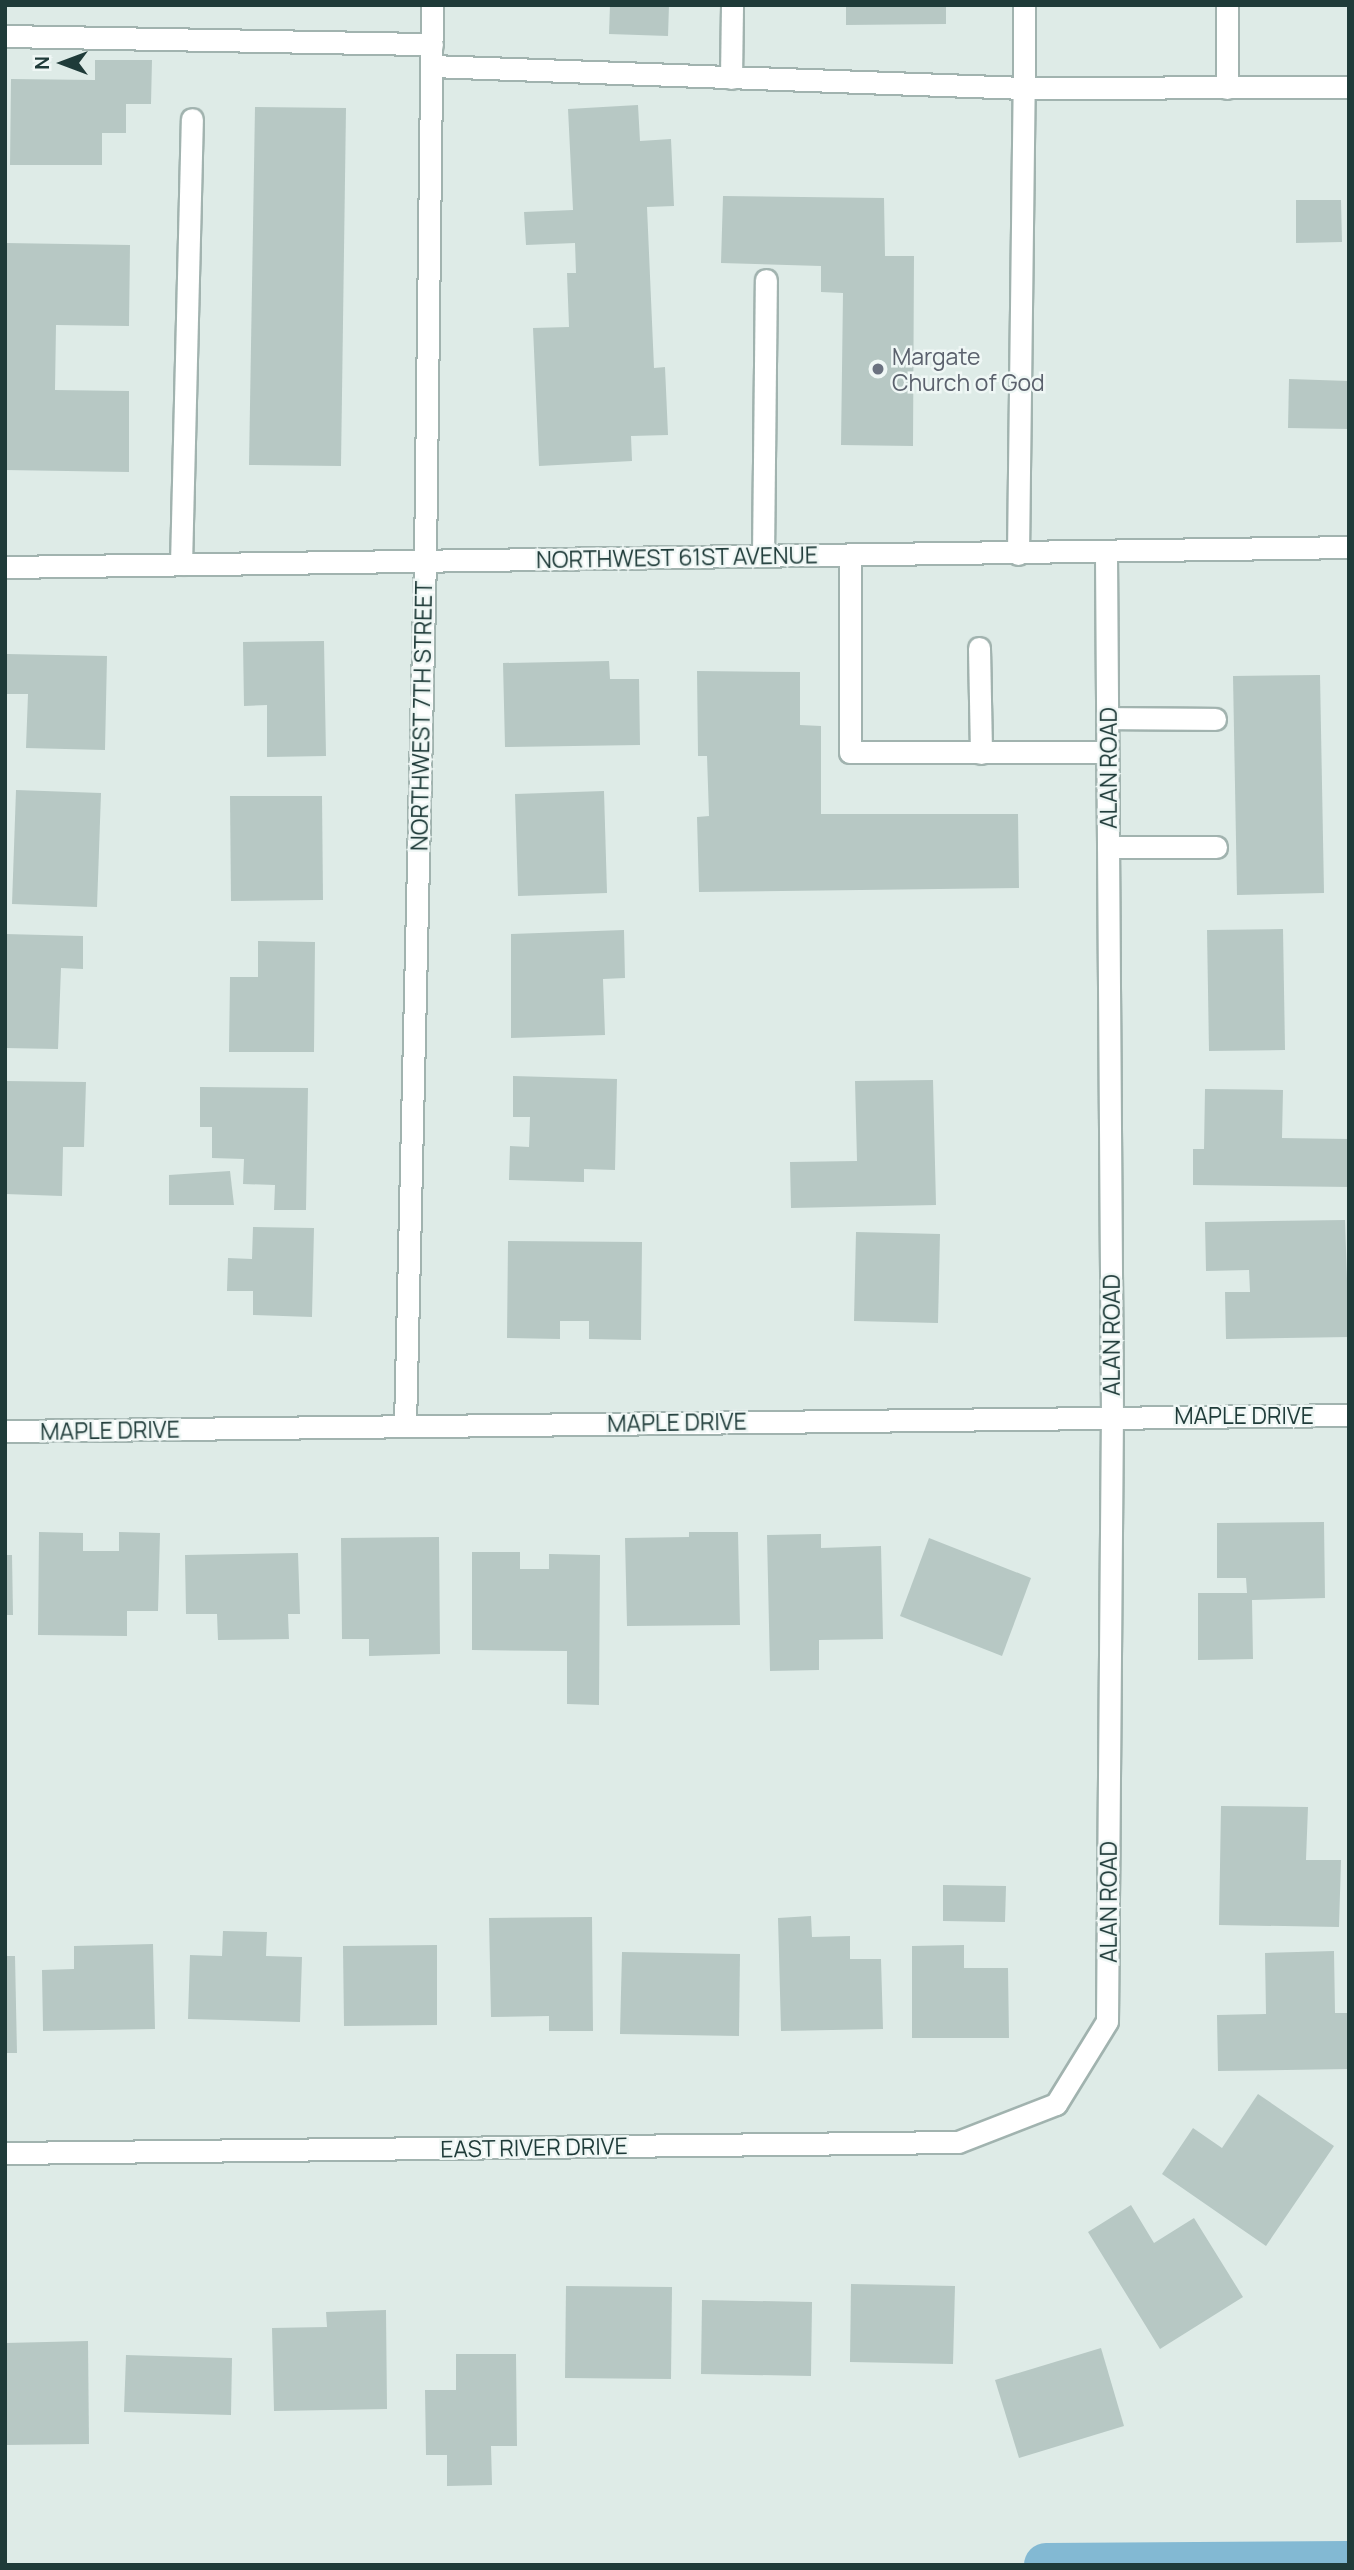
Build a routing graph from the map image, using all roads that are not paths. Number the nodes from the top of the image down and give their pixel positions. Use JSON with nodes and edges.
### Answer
{"nodes":[{"id":1,"x":432,"y":5,"type":"edge"},
{"id":2,"x":732,"y":5,"type":"edge"},
{"id":3,"x":1024,"y":5,"type":"edge"},
{"id":4,"x":1227,"y":5,"type":"edge"},
{"id":5,"x":5,"y":36,"type":"edge"},
{"id":6,"x":432,"y":44,"type":"junction"},
{"id":7,"x":432,"y":66,"type":"junction"},
{"id":8,"x":731,"y":78,"type":"junction"},
{"id":9,"x":1349,"y":87,"type":"edge"},
{"id":10,"x":1024,"y":88,"type":"junction"},
{"id":11,"x":1227,"y":88,"type":"junction"},
{"id":12,"x":192,"y":120,"type":"dead end"},
{"id":13,"x":766,"y":280,"type":"dead end"},
{"id":14,"x":1349,"y":547,"type":"edge"},
{"id":15,"x":1106,"y":552,"type":"junction"},
{"id":16,"x":1018,"y":554,"type":"junction"},
{"id":17,"x":850,"y":555,"type":"junction"},
{"id":18,"x":763,"y":556,"type":"junction"},
{"id":19,"x":425,"y":559,"type":"junction"},
{"id":20,"x":181,"y":564,"type":"junction"},
{"id":21,"x":5,"y":567,"type":"edge"},
{"id":22,"x":979,"y":648,"type":"dead end"},
{"id":23,"x":1107,"y":718,"type":"junction"},
{"id":24,"x":1215,"y":719,"type":"dead end"},
{"id":25,"x":1107,"y":752,"type":"junction"},
{"id":26,"x":981,"y":753,"type":"junction"},
{"id":27,"x":1108,"y":847,"type":"junction"},
{"id":28,"x":1216,"y":847,"type":"dead end"},
{"id":29,"x":1112,"y":1415,"type":"junction"},
{"id":30,"x":1349,"y":1415,"type":"edge"},
{"id":31,"x":405,"y":1426,"type":"junction"},
{"id":32,"x":5,"y":1431,"type":"edge"},
{"id":33,"x":1056,"y":2104,"type":"joint"},
{"id":34,"x":5,"y":2153,"type":"edge"}],
"edges":[{"from":1,"to":6,"type":"street","name":"NORTHWEST 7TH STREET"},
{"from":2,"to":8,"type":"street"},
{"from":3,"to":10,"type":"street"},
{"from":4,"to":11,"type":"street"},
{"from":5,"to":6,"type":"street"},
{"from":6,"to":7,"type":"street","name":"NORTHWEST 7TH STREET"},
{"from":7,"to":8,"type":"street"},
{"from":7,"to":19,"type":"street","name":"NORTHWEST 7TH STREET"},
{"from":8,"to":10,"type":"street"},
{"from":9,"to":11,"type":"street"},
{"from":10,"to":11,"type":"street"},
{"from":10,"to":16,"type":"street"},
{"from":12,"to":20,"type":"street"},
{"from":13,"to":18,"type":"street"},
{"from":14,"to":15,"type":"street","name":"NORTHWEST 61ST AVENUE"},
{"from":15,"to":16,"type":"street","name":"NORTHWEST 61ST AVENUE"},
{"from":15,"to":23,"type":"street","name":"ALAN ROAD"},
{"from":16,"to":17,"type":"street","name":"NORTHWEST 61ST AVENUE"},
{"from":17,"to":18,"type":"street","name":"NORTHWEST 61ST AVENUE"},
{"from":17,"to":26,"type":"street"},
{"from":18,"to":19,"type":"street","name":"NORTHWEST 61ST AVENUE"},
{"from":19,"to":20,"type":"street","name":"NORTHWEST 61ST AVENUE"},
{"from":19,"to":31,"type":"street","name":"NORTHWEST 7TH STREET"},
{"from":20,"to":21,"type":"street","name":"NORTHWEST 61ST AVENUE"},
{"from":22,"to":26,"type":"street"},
{"from":23,"to":24,"type":"street"},
{"from":23,"to":25,"type":"street","name":"ALAN ROAD"},
{"from":25,"to":26,"type":"street"},
{"from":25,"to":27,"type":"street","name":"ALAN ROAD"},
{"from":27,"to":28,"type":"street"},
{"from":27,"to":29,"type":"street","name":"ALAN ROAD"},
{"from":29,"to":30,"type":"street","name":"MAPLE DRIVE"},
{"from":29,"to":31,"type":"street","name":"MAPLE DRIVE"},
{"from":29,"to":33,"type":"street","name":"ALAN ROAD"},
{"from":31,"to":32,"type":"street","name":"MAPLE DRIVE"},
{"from":33,"to":34,"type":"street","name":"EAST RIVER DRIVE"}]}
